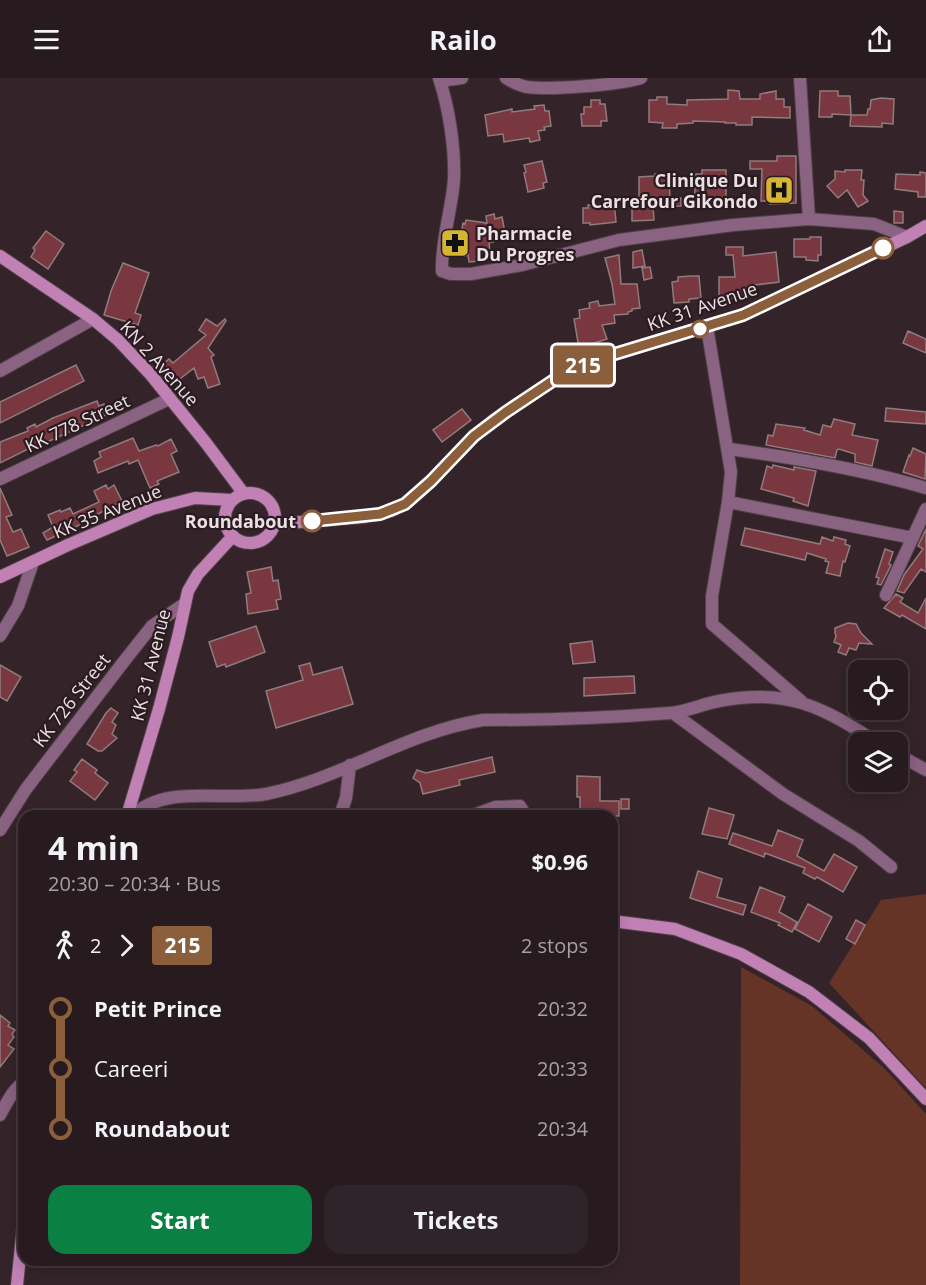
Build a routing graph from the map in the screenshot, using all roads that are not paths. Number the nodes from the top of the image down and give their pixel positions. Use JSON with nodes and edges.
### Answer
{"nodes":[{"id":1,"x":462,"y":78,"type":"edge"},
{"id":2,"x":506,"y":78,"type":"edge"},
{"id":3,"x":641,"y":78,"type":"edge"},
{"id":4,"x":800,"y":78,"type":"edge"},
{"id":5,"x":440,"y":80,"type":"edge"},
{"id":6,"x":809,"y":219,"type":"junction"},
{"id":7,"x":926,"y":226,"type":"edge"},
{"id":8,"x":907,"y":237,"type":"junction"},
{"id":9,"x":2,"y":260,"type":"edge"},
{"id":10,"x":93,"y":319,"type":"junction"},
{"id":11,"x":707,"y":327,"type":"junction"},
{"id":12,"x":0,"y":371,"type":"edge"},
{"id":13,"x":169,"y":399,"type":"junction"},
{"id":14,"x":729,"y":449,"type":"junction"},
{"id":15,"x":0,"y":479,"type":"edge"},
{"id":16,"x":926,"y":488,"type":"edge"},
{"id":17,"x":238,"y":497,"type":"junction"},
{"id":18,"x":728,"y":502,"type":"junction"},
{"id":19,"x":926,"y":509,"type":"edge"},
{"id":20,"x":275,"y":524,"type":"junction"},
{"id":21,"x":233,"y":536,"type":"junction"},
{"id":22,"x":913,"y":538,"type":"junction"},
{"id":23,"x":33,"y":562,"type":"junction"},
{"id":24,"x":0,"y":577,"type":"edge"},
{"id":25,"x":886,"y":594,"type":"dead end"},
{"id":26,"x":184,"y":604,"type":"junction"},
{"id":27,"x":0,"y":636,"type":"edge"},
{"id":28,"x":803,"y":703,"type":"junction"},
{"id":29,"x":673,"y":713,"type":"junction"},
{"id":30,"x":860,"y":732,"type":"edge"},
{"id":31,"x":908,"y":760,"type":"edge"},
{"id":32,"x":350,"y":765,"type":"junction"},
{"id":33,"x":926,"y":770,"type":"edge"},
{"id":34,"x":129,"y":810,"type":"edge"},
{"id":35,"x":139,"y":810,"type":"edge"},
{"id":36,"x":342,"y":810,"type":"edge"},
{"id":37,"x":487,"y":810,"type":"edge"},
{"id":38,"x":522,"y":810,"type":"edge"},
{"id":39,"x":0,"y":830,"type":"edge"},
{"id":40,"x":891,"y":867,"type":"dead end"},
{"id":41,"x":618,"y":922,"type":"edge"},
{"id":42,"x":18,"y":1086,"type":"edge"},
{"id":43,"x":926,"y":1099,"type":"edge"},
{"id":44,"x":0,"y":1115,"type":"edge"},
{"id":45,"x":19,"y":1266,"type":"edge"},
{"id":46,"x":17,"y":1285,"type":"edge"}],
"edges":[{"from":1,"to":5,"type":"street"},
{"from":2,"to":3,"type":"street"},
{"from":4,"to":6,"type":"street"},
{"from":5,"to":6,"type":"street"},
{"from":6,"to":8,"type":"street"},
{"from":7,"to":8,"type":"main road","name":"KK 31 Avenue"},
{"from":8,"to":11,"type":"main road","name":"KK 31 Avenue"},
{"from":9,"to":10,"type":"main road","name":"KN 2 Avenue"},
{"from":10,"to":12,"type":"street"},
{"from":10,"to":13,"type":"main road","name":"KN 2 Avenue"},
{"from":11,"to":14,"type":"street"},
{"from":11,"to":20,"type":"main road","name":"KK 31 Avenue"},
{"from":13,"to":15,"type":"street","name":"KK 778 Street"},
{"from":13,"to":17,"type":"main road","name":"KN 2 Avenue"},
{"from":14,"to":16,"type":"street"},
{"from":14,"to":18,"type":"street"},
{"from":17,"to":20,"type":"main road"},
{"from":17,"to":21,"type":"main road"},
{"from":17,"to":23,"type":"main road","name":"KK 35 Avenue"},
{"from":18,"to":22,"type":"street"},
{"from":18,"to":28,"type":"street"},
{"from":19,"to":22,"type":"street"},
{"from":20,"to":21,"type":"main road"},
{"from":21,"to":26,"type":"main road","name":"KK 31 Avenue"},
{"from":22,"to":25,"type":"street"},
{"from":23,"to":24,"type":"main road","name":"KK 35 Avenue"},
{"from":23,"to":27,"type":"street"},
{"from":26,"to":34,"type":"main road","name":"KK 31 Avenue"},
{"from":26,"to":39,"type":"street","name":"KK 726 Street"},
{"from":28,"to":29,"type":"street"},
{"from":28,"to":30,"type":"street"},
{"from":29,"to":32,"type":"street"},
{"from":29,"to":40,"type":"street"},
{"from":31,"to":33,"type":"street"},
{"from":32,"to":35,"type":"street"},
{"from":32,"to":36,"type":"street"},
{"from":37,"to":38,"type":"street"},
{"from":41,"to":43,"type":"main road"},
{"from":42,"to":44,"type":"street"},
{"from":45,"to":46,"type":"main road"}]}
